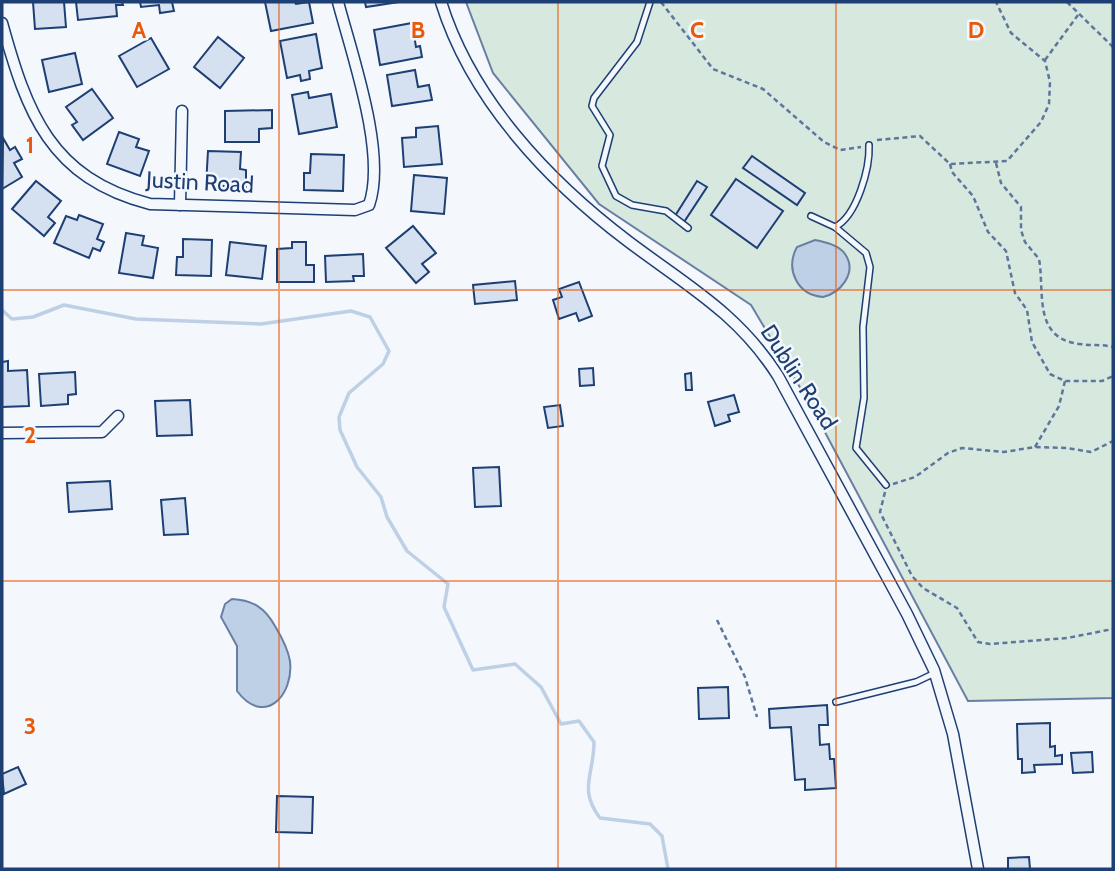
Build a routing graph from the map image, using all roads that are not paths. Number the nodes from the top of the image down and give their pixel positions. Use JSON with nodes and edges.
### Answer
{"nodes":[{"id":1,"x":338,"y":2,"type":"edge"},
{"id":2,"x":440,"y":2,"type":"edge"},
{"id":3,"x":650,"y":2,"type":"edge"},
{"id":4,"x":2,"y":23,"type":"edge"},
{"id":5,"x":182,"y":111,"type":"dead end"},
{"id":6,"x":869,"y":145,"type":"road end"},
{"id":7,"x":180,"y":205,"type":"junction"},
{"id":8,"x":811,"y":216,"type":"dead end"},
{"id":9,"x":835,"y":227,"type":"junction"},
{"id":10,"x":688,"y":228,"type":"dead end"},
{"id":11,"x":118,"y":416,"type":"dead end"},
{"id":12,"x":2,"y":433,"type":"edge"},
{"id":13,"x":886,"y":485,"type":"road end"},
{"id":14,"x":935,"y":673,"type":"junction"},
{"id":15,"x":836,"y":702,"type":"dead end"},
{"id":16,"x":978,"y":869,"type":"edge"}],
"edges":[{"from":1,"to":7,"type":"street","name":"Justin Road"},
{"from":2,"to":14,"type":"street","name":"Dublin Road"},
{"from":3,"to":10,"type":"lane"},
{"from":4,"to":7,"type":"street","name":"Justin Road"},
{"from":5,"to":7,"type":"street"},
{"from":6,"to":9,"type":"lane"},
{"from":8,"to":9,"type":"lane"},
{"from":9,"to":13,"type":"lane"},
{"from":11,"to":12,"type":"street"},
{"from":14,"to":15,"type":"lane"},
{"from":14,"to":16,"type":"street","name":"Dublin Road"}]}
